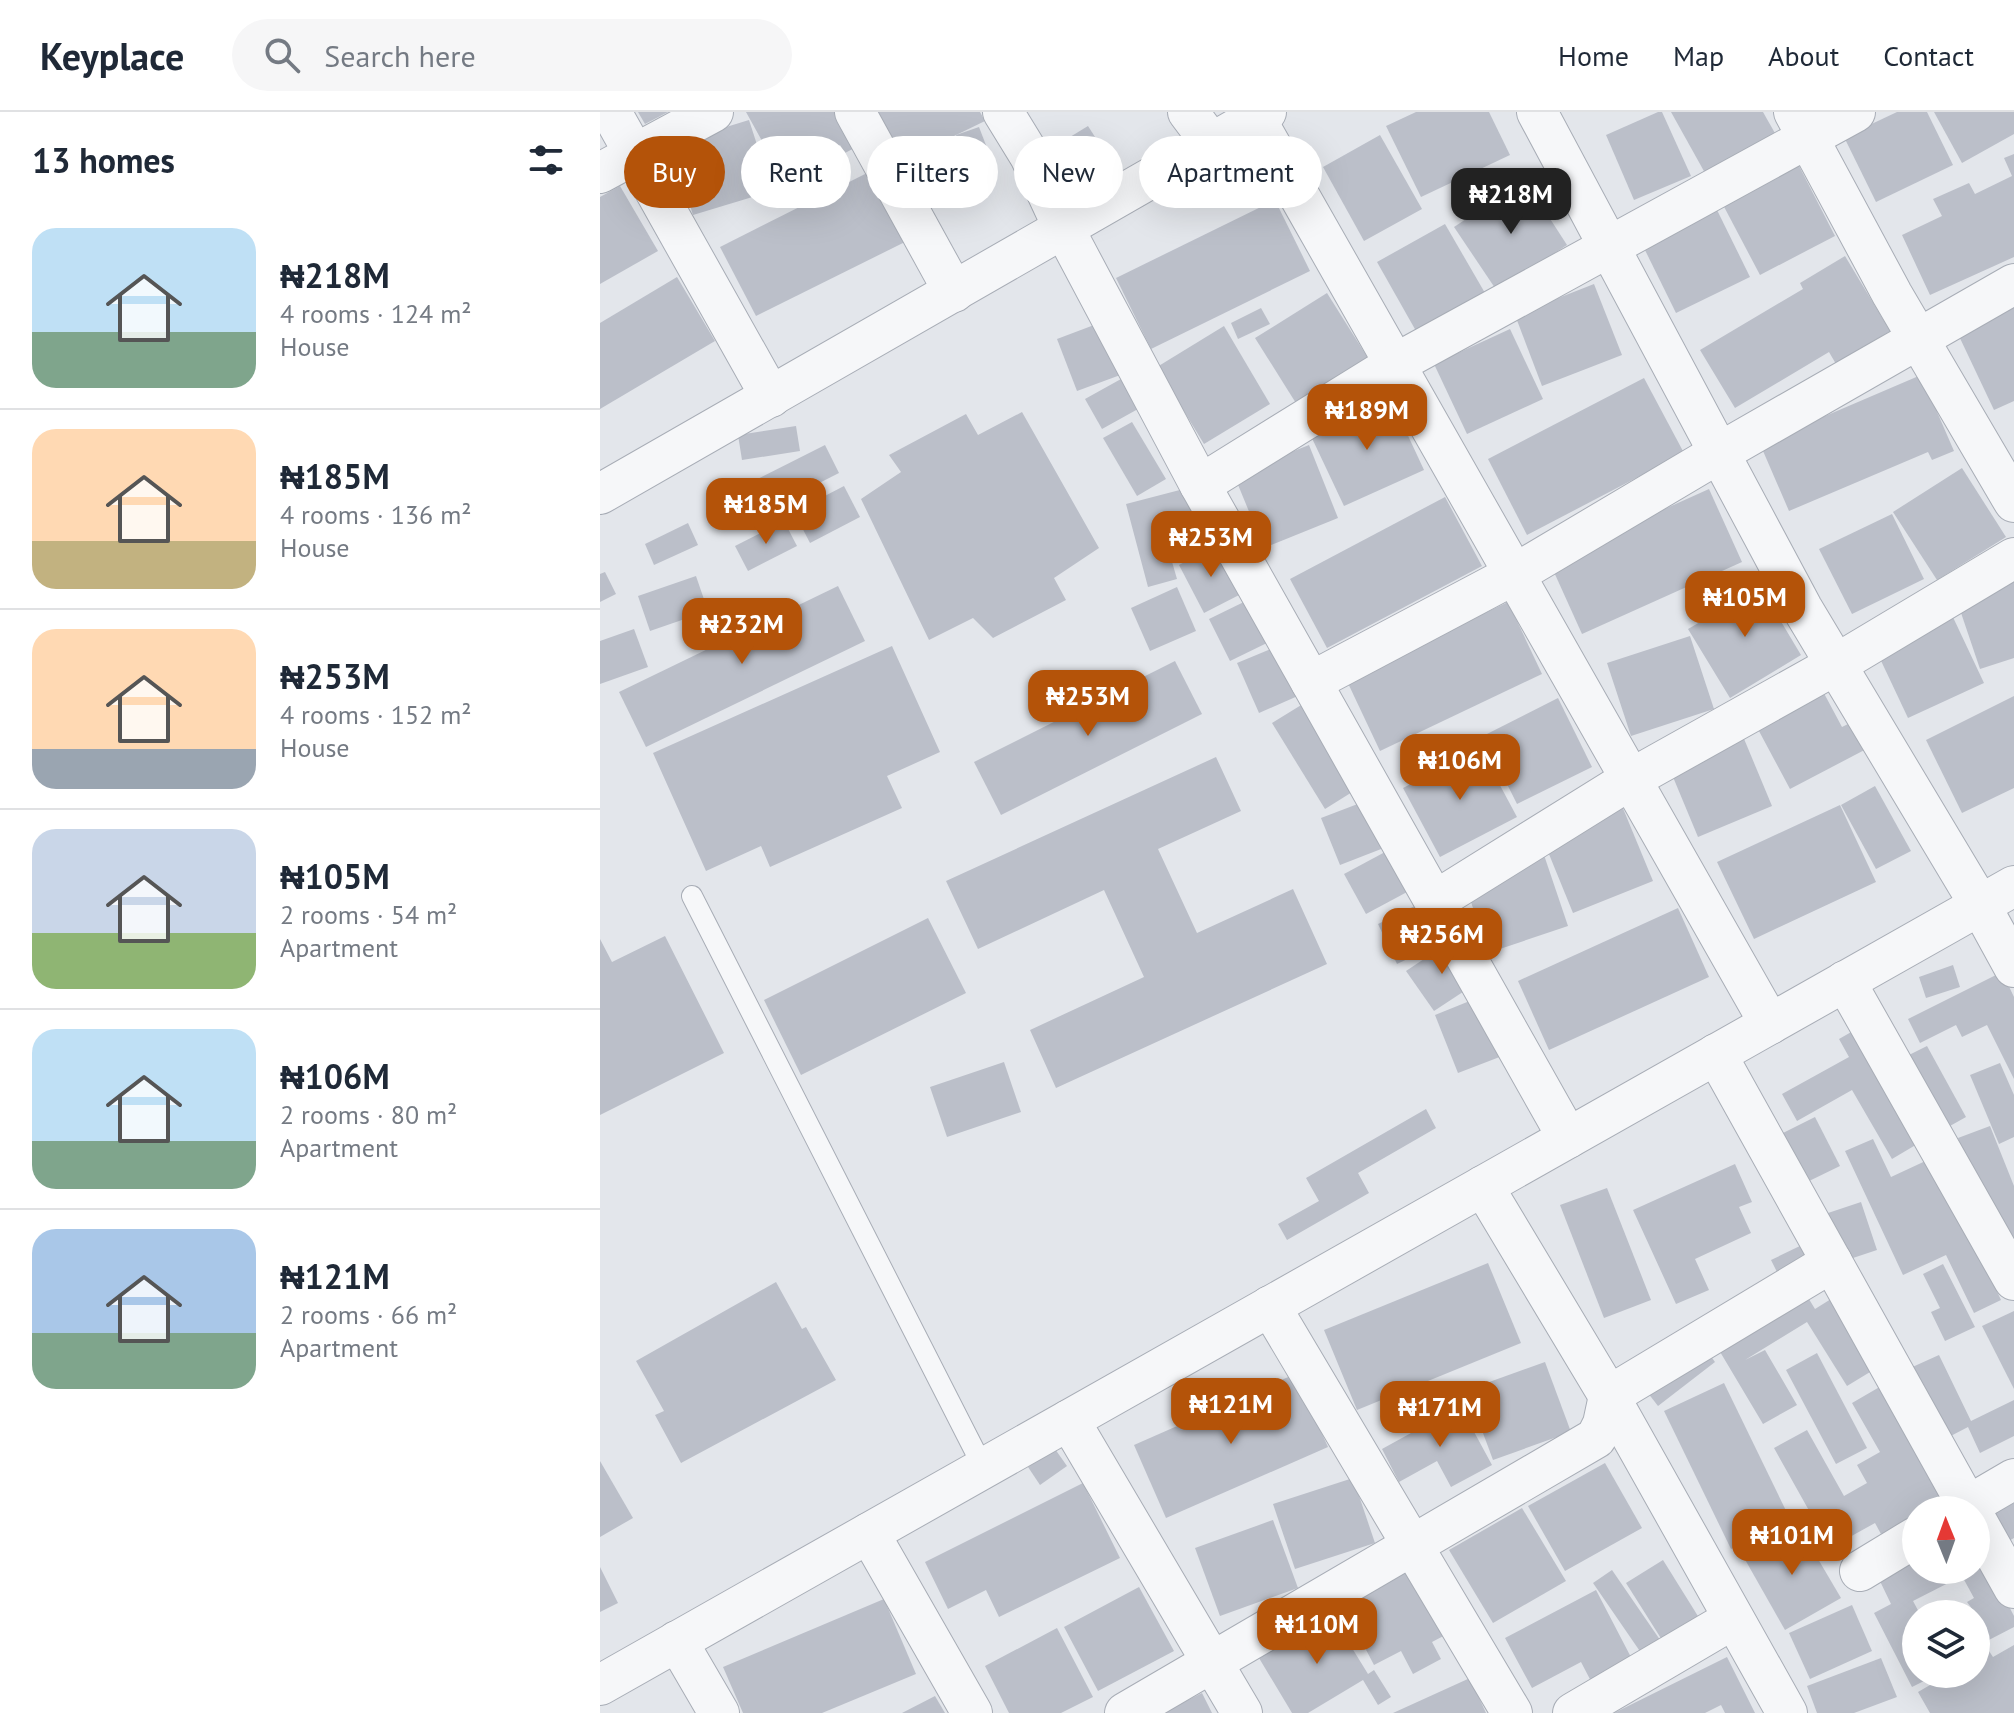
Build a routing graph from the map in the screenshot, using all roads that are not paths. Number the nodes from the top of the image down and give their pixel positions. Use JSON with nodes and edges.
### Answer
{"nodes":[{"id":1,"x":611,"y":112,"type":"edge"},
{"id":2,"x":713,"y":112,"type":"edge"},
{"id":3,"x":855,"y":112,"type":"edge"},
{"id":4,"x":1003,"y":112,"type":"edge"},
{"id":5,"x":1188,"y":112,"type":"edge"},
{"id":6,"x":1537,"y":112,"type":"edge"},
{"id":7,"x":1855,"y":112,"type":"edge"},
{"id":8,"x":1261,"y":115,"type":"edge"},
{"id":9,"x":1801,"y":125,"type":"edge"},
{"id":10,"x":625,"y":136,"type":"edge"},
{"id":11,"x":668,"y":136,"type":"edge"},
{"id":12,"x":1206,"y":136,"type":"edge"},
{"id":13,"x":1226,"y":136,"type":"edge"},
{"id":14,"x":624,"y":160,"type":"edge"},
{"id":15,"x":600,"y":173,"type":"edge"},
{"id":16,"x":1139,"y":186,"type":"edge"},
{"id":17,"x":665,"y":208,"type":"edge"},
{"id":18,"x":1064,"y":229,"type":"junction"},
{"id":19,"x":1608,"y":246,"type":"junction"},
{"id":20,"x":2014,"y":284,"type":"edge"},
{"id":21,"x":954,"y":292,"type":"junction"},
{"id":22,"x":1919,"y":340,"type":"junction"},
{"id":23,"x":1395,"y":364,"type":"junction"},
{"id":24,"x":771,"y":397,"type":"junction"},
{"id":25,"x":1719,"y":453,"type":"junction"},
{"id":26,"x":1200,"y":485,"type":"junction"},
{"id":27,"x":600,"y":494,"type":"edge"},
{"id":28,"x":2014,"y":502,"type":"edge"},
{"id":29,"x":2014,"y":558,"type":"edge"},
{"id":30,"x":1515,"y":574,"type":"junction"},
{"id":31,"x":1835,"y":665,"type":"junction"},
{"id":32,"x":1311,"y":682,"type":"junction"},
{"id":33,"x":1631,"y":779,"type":"junction"},
{"id":34,"x":692,"y":896,"type":"dead end"},
{"id":35,"x":1997,"y":896,"type":"edge"},
{"id":36,"x":1435,"y":901,"type":"junction"},
{"id":37,"x":2014,"y":967,"type":"edge"},
{"id":38,"x":1845,"y":981,"type":"junction"},
{"id":39,"x":1770,"y":1024,"type":"junction"},
{"id":40,"x":1716,"y":1054,"type":"junction"},
{"id":41,"x":1568,"y":1138,"type":"junction"},
{"id":42,"x":1483,"y":1186,"type":"junction"},
{"id":43,"x":1832,"y":1262,"type":"junction"},
{"id":44,"x":2014,"y":1280,"type":"edge"},
{"id":45,"x":1270,"y":1306,"type":"junction"},
{"id":46,"x":1609,"y":1396,"type":"junction"},
{"id":47,"x":1069,"y":1420,"type":"junction"},
{"id":48,"x":984,"y":1469,"type":"junction"},
{"id":49,"x":2014,"y":1479,"type":"edge"},
{"id":50,"x":1961,"y":1496,"type":"edge"},
{"id":51,"x":1990,"y":1496,"type":"edge"},
{"id":52,"x":869,"y":1533,"type":"junction"},
{"id":53,"x":1412,"y":1545,"type":"junction"},
{"id":54,"x":1902,"y":1546,"type":"edge"},
{"id":55,"x":1990,"y":1547,"type":"edge"},
{"id":56,"x":1860,"y":1571,"type":"dead end"},
{"id":57,"x":2014,"y":1588,"type":"edge"},
{"id":58,"x":1733,"y":1619,"type":"junction"},
{"id":59,"x":677,"y":1641,"type":"junction"},
{"id":60,"x":1213,"y":1663,"type":"junction"},
{"id":61,"x":600,"y":1685,"type":"edge"},
{"id":62,"x":719,"y":1713,"type":"edge"},
{"id":63,"x":972,"y":1713,"type":"edge"},
{"id":64,"x":1125,"y":1713,"type":"edge"},
{"id":65,"x":1242,"y":1713,"type":"edge"},
{"id":66,"x":1512,"y":1713,"type":"edge"},
{"id":67,"x":1573,"y":1713,"type":"edge"},
{"id":68,"x":1787,"y":1713,"type":"edge"}],
"edges":[{"from":1,"to":10,"type":"street"},
{"from":2,"to":11,"type":"street"},
{"from":3,"to":21,"type":"street"},
{"from":4,"to":18,"type":"street"},
{"from":5,"to":12,"type":"street"},
{"from":6,"to":19,"type":"street"},
{"from":7,"to":9,"type":"street"},
{"from":8,"to":13,"type":"street"},
{"from":8,"to":23,"type":"street"},
{"from":9,"to":19,"type":"street"},
{"from":9,"to":22,"type":"street"},
{"from":14,"to":15,"type":"street"},
{"from":16,"to":18,"type":"street"},
{"from":17,"to":24,"type":"street"},
{"from":18,"to":21,"type":"street"},
{"from":18,"to":26,"type":"street"},
{"from":19,"to":23,"type":"street"},
{"from":19,"to":25,"type":"street"},
{"from":20,"to":22,"type":"street"},
{"from":21,"to":24,"type":"street"},
{"from":22,"to":25,"type":"street"},
{"from":22,"to":28,"type":"street"},
{"from":23,"to":26,"type":"street"},
{"from":23,"to":30,"type":"street"},
{"from":24,"to":27,"type":"street"},
{"from":25,"to":30,"type":"street"},
{"from":25,"to":31,"type":"street"},
{"from":26,"to":32,"type":"street"},
{"from":29,"to":31,"type":"street"},
{"from":30,"to":32,"type":"street"},
{"from":30,"to":33,"type":"street"},
{"from":31,"to":33,"type":"street"},
{"from":31,"to":35,"type":"street"},
{"from":32,"to":36,"type":"street"},
{"from":33,"to":36,"type":"street"},
{"from":33,"to":39,"type":"street"},
{"from":34,"to":48,"type":"lane"},
{"from":35,"to":37,"type":"street"},
{"from":35,"to":38,"type":"street"},
{"from":36,"to":41,"type":"street"},
{"from":38,"to":39,"type":"street"},
{"from":38,"to":44,"type":"street"},
{"from":39,"to":40,"type":"street"},
{"from":40,"to":41,"type":"street"},
{"from":40,"to":43,"type":"street"},
{"from":41,"to":42,"type":"street"},
{"from":42,"to":45,"type":"street"},
{"from":42,"to":46,"type":"street"},
{"from":43,"to":46,"type":"street"},
{"from":43,"to":50,"type":"street"},
{"from":45,"to":47,"type":"street"},
{"from":45,"to":53,"type":"street"},
{"from":46,"to":53,"type":"street"},
{"from":46,"to":58,"type":"street"},
{"from":47,"to":48,"type":"street"},
{"from":47,"to":60,"type":"street"},
{"from":48,"to":52,"type":"street"},
{"from":49,"to":51,"type":"street"},
{"from":52,"to":59,"type":"street"},
{"from":52,"to":63,"type":"street"},
{"from":53,"to":60,"type":"street"},
{"from":53,"to":66,"type":"street"},
{"from":54,"to":56,"type":"street"},
{"from":55,"to":57,"type":"street"},
{"from":58,"to":67,"type":"street"},
{"from":58,"to":68,"type":"street"},
{"from":59,"to":61,"type":"street"},
{"from":59,"to":62,"type":"street"},
{"from":60,"to":64,"type":"street"},
{"from":60,"to":65,"type":"street"}]}
